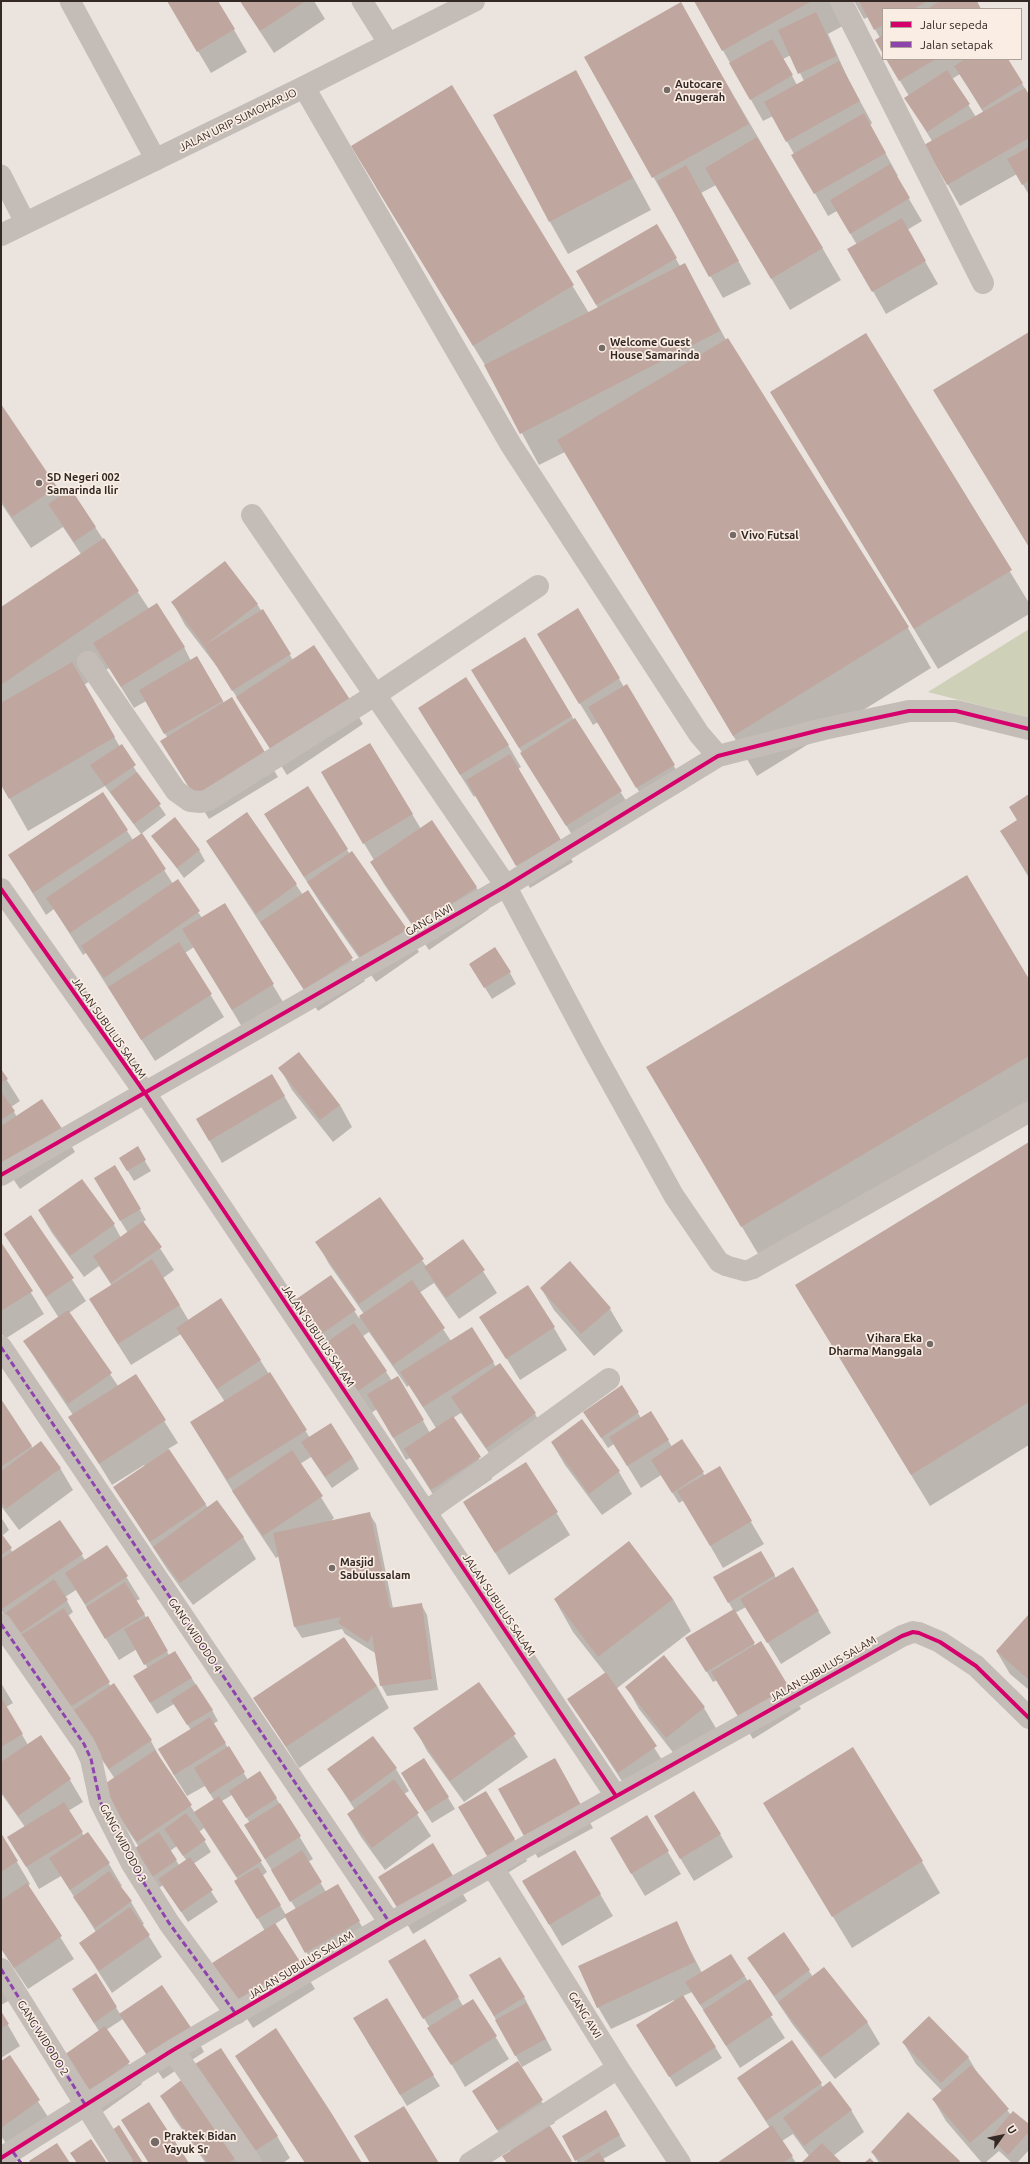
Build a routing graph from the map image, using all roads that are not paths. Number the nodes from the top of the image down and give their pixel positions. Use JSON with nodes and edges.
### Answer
{"nodes":[{"id":1,"x":70,"y":1,"type":"edge"},
{"id":2,"x":362,"y":1,"type":"edge"},
{"id":3,"x":474,"y":1,"type":"edge"},
{"id":4,"x":841,"y":1,"type":"edge"},
{"id":5,"x":389,"y":44,"type":"junction"},
{"id":6,"x":304,"y":87,"type":"junction"},
{"id":7,"x":156,"y":160,"type":"junction"},
{"id":8,"x":1,"y":175,"type":"edge"},
{"id":9,"x":25,"y":222,"type":"junction"},
{"id":10,"x":1,"y":234,"type":"edge"},
{"id":11,"x":983,"y":283,"type":"dead end"},
{"id":12,"x":252,"y":515,"type":"dead end"},
{"id":13,"x":538,"y":586,"type":"dead end"},
{"id":14,"x":88,"y":662,"type":"dead end"},
{"id":15,"x":376,"y":695,"type":"junction"},
{"id":16,"x":1029,"y":729,"type":"edge"},
{"id":17,"x":718,"y":756,"type":"junction"},
{"id":18,"x":506,"y":886,"type":"junction"},
{"id":19,"x":1,"y":889,"type":"edge"},
{"id":20,"x":145,"y":1093,"type":"junction"},
{"id":21,"x":1029,"y":1112,"type":"edge"},
{"id":22,"x":1,"y":1175,"type":"edge"},
{"id":23,"x":1,"y":1346,"type":"edge"},
{"id":24,"x":609,"y":1379,"type":"dead end"},
{"id":25,"x":426,"y":1512,"type":"junction"},
{"id":26,"x":1,"y":1624,"type":"edge"},
{"id":27,"x":1029,"y":1718,"type":"edge"},
{"id":28,"x":616,"y":1796,"type":"junction"},
{"id":29,"x":492,"y":1866,"type":"junction"},
{"id":30,"x":390,"y":1923,"type":"junction"},
{"id":31,"x":1,"y":1970,"type":"edge"},
{"id":32,"x":236,"y":2014,"type":"junction"},
{"id":33,"x":173,"y":2050,"type":"junction"},
{"id":34,"x":618,"y":2068,"type":"junction"},
{"id":35,"x":86,"y":2106,"type":"junction"},
{"id":36,"x":1,"y":2158,"type":"edge"},
{"id":37,"x":122,"y":2163,"type":"edge"},
{"id":38,"x":251,"y":2163,"type":"edge"},
{"id":39,"x":470,"y":2163,"type":"edge"},
{"id":40,"x":680,"y":2163,"type":"edge"}],
"edges":[{"from":1,"to":7,"type":"lane"},
{"from":2,"to":5,"type":"lane"},
{"from":3,"to":5,"type":"street","name":"JALAN URIP SUMOHARJO"},
{"from":4,"to":11,"type":"street"},
{"from":5,"to":6,"type":"street","name":"JALAN URIP SUMOHARJO"},
{"from":6,"to":7,"type":"street","name":"JALAN URIP SUMOHARJO"},
{"from":6,"to":17,"type":"street"},
{"from":7,"to":9,"type":"street","name":"JALAN URIP SUMOHARJO"},
{"from":8,"to":9,"type":"lane"},
{"from":9,"to":10,"type":"street","name":"JALAN URIP SUMOHARJO"},
{"from":12,"to":15,"type":"street"},
{"from":13,"to":15,"type":"street"},
{"from":14,"to":15,"type":"street"},
{"from":15,"to":18,"type":"street"},
{"from":16,"to":17,"type":"street","name":"GANG AWI"},
{"from":17,"to":18,"type":"street","name":"GANG AWI"},
{"from":18,"to":20,"type":"street","name":"GANG AWI"},
{"from":18,"to":21,"type":"lane"},
{"from":19,"to":20,"type":"street","name":"JALAN SUBULUS SALAM"},
{"from":20,"to":22,"type":"street","name":"GANG AWI"},
{"from":20,"to":25,"type":"street","name":"JALAN SUBULUS SALAM"},
{"from":23,"to":30,"type":"street","name":"GANG WIDODO 4"},
{"from":24,"to":25,"type":"street"},
{"from":25,"to":28,"type":"street","name":"JALAN SUBULUS SALAM"},
{"from":26,"to":32,"type":"street","name":"GANG WIDODO 3"},
{"from":27,"to":28,"type":"street","name":"JALAN SUBULUS SALAM"},
{"from":28,"to":29,"type":"street","name":"JALAN SUBULUS SALAM"},
{"from":29,"to":30,"type":"street","name":"JALAN SUBULUS SALAM"},
{"from":29,"to":34,"type":"street","name":"GANG AWI"},
{"from":30,"to":32,"type":"street","name":"JALAN SUBULUS SALAM"},
{"from":31,"to":35,"type":"street","name":"GANG WIDODO 2"},
{"from":32,"to":33,"type":"street","name":"JALAN SUBULUS SALAM"},
{"from":33,"to":35,"type":"street","name":"JALAN SUBULUS SALAM"},
{"from":33,"to":38,"type":"street"},
{"from":34,"to":39,"type":"street"},
{"from":34,"to":40,"type":"street","name":"GANG AWI"},
{"from":35,"to":36,"type":"street","name":"JALAN SUBULUS SALAM"},
{"from":35,"to":37,"type":"street","name":"GANG WIDODO 2"}]}
